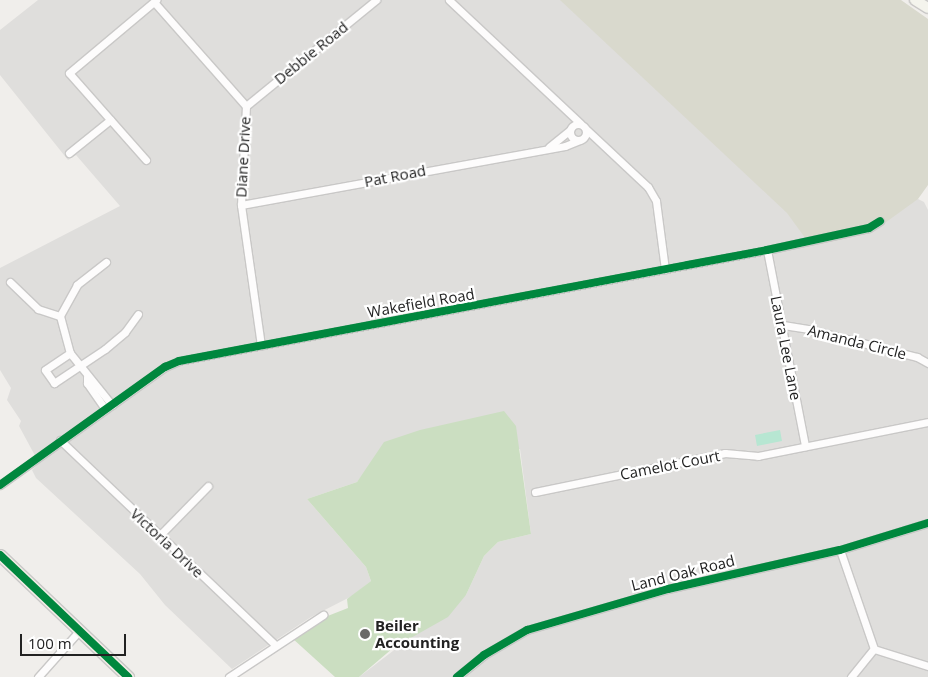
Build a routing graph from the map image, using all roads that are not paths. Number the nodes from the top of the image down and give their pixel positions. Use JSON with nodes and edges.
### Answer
{"nodes":[{"id":1,"x":376,"y":0,"type":"edge"},
{"id":2,"x":449,"y":0,"type":"edge"},
{"id":3,"x":915,"y":0,"type":"edge"},
{"id":4,"x":155,"y":1,"type":"edge"},
{"id":5,"x":928,"y":8,"type":"edge"},
{"id":6,"x":246,"y":106,"type":"junction"},
{"id":7,"x":561,"y":108,"type":"junction"},
{"id":8,"x":110,"y":120,"type":"junction"},
{"id":9,"x":580,"y":123,"type":"junction"},
{"id":10,"x":571,"y":128,"type":"junction"},
{"id":11,"x":586,"y":129,"type":"junction"},
{"id":12,"x":581,"y":140,"type":"junction"},
{"id":13,"x":600,"y":144,"type":"junction"},
{"id":14,"x":549,"y":148,"type":"junction"},
{"id":15,"x":69,"y":153,"type":"dead end"},
{"id":16,"x":146,"y":160,"type":"dead end"},
{"id":17,"x":240,"y":205,"type":"junction"},
{"id":18,"x":880,"y":221,"type":"dead end"},
{"id":19,"x":767,"y":250,"type":"junction"},
{"id":20,"x":106,"y":262,"type":"dead end"},
{"id":21,"x":665,"y":269,"type":"junction"},
{"id":22,"x":10,"y":282,"type":"dead end"},
{"id":23,"x":138,"y":314,"type":"dead end"},
{"id":24,"x":60,"y":316,"type":"junction"},
{"id":25,"x":783,"y":326,"type":"junction"},
{"id":26,"x":261,"y":346,"type":"junction"},
{"id":27,"x":70,"y":353,"type":"junction"},
{"id":28,"x":928,"y":363,"type":"edge"},
{"id":29,"x":80,"y":367,"type":"junction"},
{"id":30,"x":87,"y":377,"type":"junction"},
{"id":31,"x":112,"y":404,"type":"junction"},
{"id":32,"x":105,"y":409,"type":"junction"},
{"id":33,"x":928,"y":422,"type":"edge"},
{"id":34,"x":60,"y":440,"type":"junction"},
{"id":35,"x":805,"y":446,"type":"junction"},
{"id":36,"x":0,"y":485,"type":"edge"},
{"id":37,"x":208,"y":486,"type":"dead end"},
{"id":38,"x":535,"y":492,"type":"dead end"},
{"id":39,"x":928,"y":523,"type":"edge"},
{"id":40,"x":159,"y":536,"type":"junction"},
{"id":41,"x":840,"y":550,"type":"junction"},
{"id":42,"x":0,"y":555,"type":"edge"},
{"id":43,"x":323,"y":615,"type":"dead end"},
{"id":44,"x":79,"y":631,"type":"junction"},
{"id":45,"x":276,"y":645,"type":"junction"},
{"id":46,"x":874,"y":649,"type":"junction"},
{"id":47,"x":928,"y":666,"type":"edge"},
{"id":48,"x":38,"y":677,"type":"edge"},
{"id":49,"x":128,"y":677,"type":"edge"},
{"id":50,"x":229,"y":677,"type":"edge"},
{"id":51,"x":457,"y":677,"type":"edge"},
{"id":52,"x":852,"y":677,"type":"edge"}],
"edges":[{"from":1,"to":6,"type":"street","name":"Debbie Road"},
{"from":2,"to":7,"type":"street"},
{"from":3,"to":5,"type":"street"},
{"from":4,"to":6,"type":"street","name":"Diane Drive"},
{"from":4,"to":8,"type":"street"},
{"from":6,"to":17,"type":"street","name":"Diane Drive"},
{"from":7,"to":9,"type":"street"},
{"from":7,"to":10,"type":"street"},
{"from":8,"to":15,"type":"street"},
{"from":8,"to":16,"type":"street"},
{"from":9,"to":10,"type":"street"},
{"from":9,"to":11,"type":"street"},
{"from":10,"to":12,"type":"street"},
{"from":10,"to":14,"type":"street"},
{"from":11,"to":12,"type":"street"},
{"from":11,"to":13,"type":"street"},
{"from":12,"to":13,"type":"street"},
{"from":12,"to":14,"type":"street","name":"Pat Road"},
{"from":13,"to":21,"type":"street"},
{"from":14,"to":17,"type":"street","name":"Pat Road"},
{"from":17,"to":26,"type":"street","name":"Diane Drive"},
{"from":18,"to":19,"type":"street","name":"Wakefield Road"},
{"from":19,"to":21,"type":"street","name":"Wakefield Road"},
{"from":19,"to":25,"type":"street","name":"Laura Lee Lane"},
{"from":20,"to":24,"type":"street"},
{"from":21,"to":26,"type":"street","name":"Wakefield Road"},
{"from":22,"to":24,"type":"street"},
{"from":23,"to":29,"type":"street"},
{"from":24,"to":27,"type":"street"},
{"from":25,"to":28,"type":"street","name":"Amanda Circle"},
{"from":25,"to":35,"type":"street","name":"Laura Lee Lane"},
{"from":26,"to":31,"type":"street","name":"Wakefield Road"},
{"from":27,"to":29,"type":"street"},
{"from":27,"to":29,"type":"street"},
{"from":29,"to":30,"type":"street"},
{"from":30,"to":31,"type":"street"},
{"from":30,"to":32,"type":"street"},
{"from":31,"to":32,"type":"street","name":"Wakefield Road"},
{"from":32,"to":34,"type":"street","name":"Wakefield Road"},
{"from":33,"to":35,"type":"street"},
{"from":34,"to":36,"type":"street","name":"Wakefield Road"},
{"from":34,"to":40,"type":"street","name":"Victoria Drive"},
{"from":35,"to":38,"type":"street","name":"Camelot Court"},
{"from":37,"to":40,"type":"street"},
{"from":39,"to":41,"type":"street","name":"Land Oak Road"},
{"from":40,"to":45,"type":"street","name":"Victoria Drive"},
{"from":41,"to":46,"type":"street"},
{"from":41,"to":51,"type":"street","name":"Land Oak Road"},
{"from":42,"to":44,"type":"main road"},
{"from":43,"to":45,"type":"street"},
{"from":44,"to":48,"type":"street"},
{"from":44,"to":49,"type":"main road"},
{"from":45,"to":50,"type":"street"},
{"from":46,"to":47,"type":"street"},
{"from":46,"to":52,"type":"street"}]}
